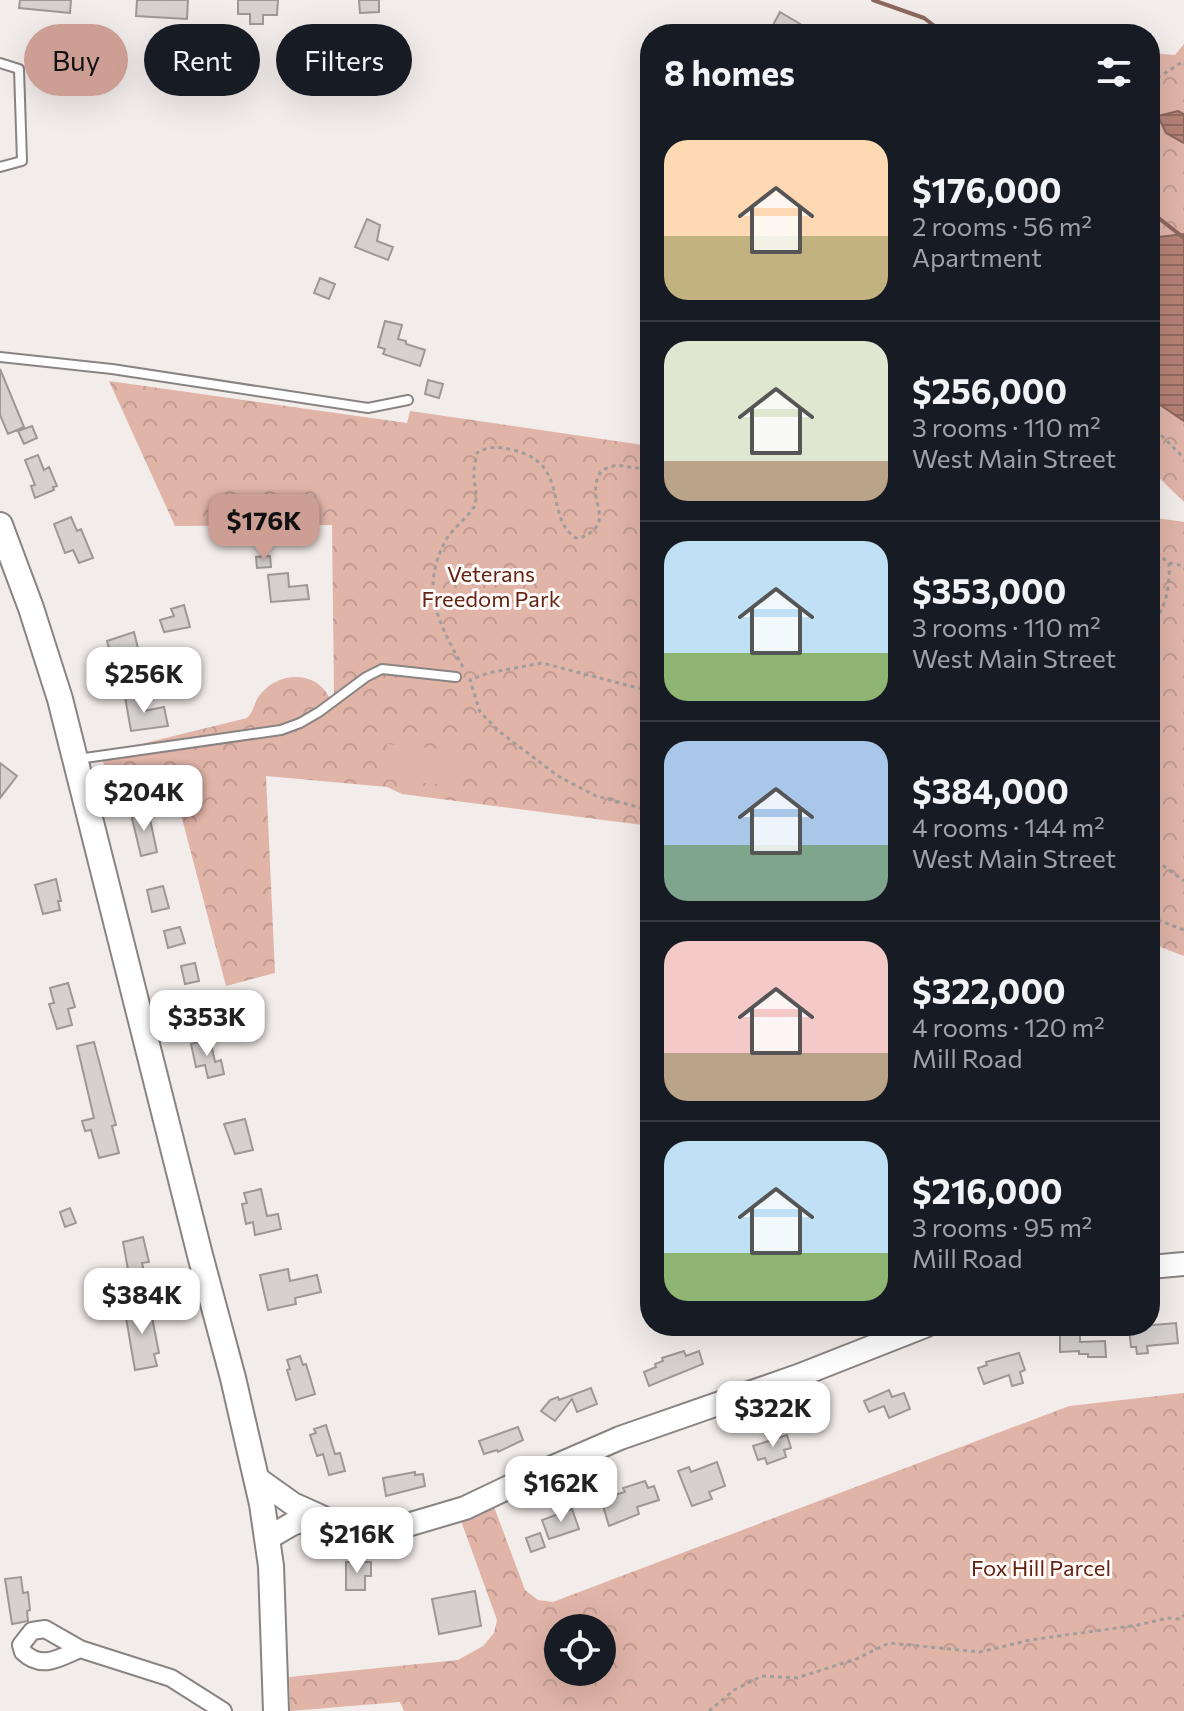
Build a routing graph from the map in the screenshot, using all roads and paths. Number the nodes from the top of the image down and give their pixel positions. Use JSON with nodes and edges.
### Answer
{"nodes":[{"id":1,"x":1184,"y":61,"type":"edge"},
{"id":2,"x":0,"y":63,"type":"edge"},
{"id":3,"x":1160,"y":76,"type":"edge"},
{"id":4,"x":0,"y":167,"type":"edge"},
{"id":5,"x":0,"y":357,"type":"edge"},
{"id":6,"x":408,"y":400,"type":"dead end"},
{"id":7,"x":1160,"y":434,"type":"edge"},
{"id":8,"x":1184,"y":458,"type":"edge"},
{"id":9,"x":640,"y":469,"type":"edge"},
{"id":10,"x":2,"y":536,"type":"edge"},
{"id":11,"x":1160,"y":556,"type":"edge"},
{"id":12,"x":1169,"y":563,"type":"junction"},
{"id":13,"x":1184,"y":566,"type":"edge"},
{"id":14,"x":1160,"y":613,"type":"edge"},
{"id":15,"x":456,"y":677,"type":"joint"},
{"id":16,"x":470,"y":680,"type":"junction"},
{"id":17,"x":640,"y":688,"type":"edge"},
{"id":18,"x":76,"y":759,"type":"junction"},
{"id":19,"x":640,"y":807,"type":"edge"},
{"id":20,"x":1160,"y":863,"type":"edge"},
{"id":21,"x":1184,"y":881,"type":"edge"},
{"id":22,"x":1160,"y":921,"type":"edge"},
{"id":23,"x":1184,"y":930,"type":"edge"},
{"id":24,"x":1184,"y":1264,"type":"edge"},
{"id":25,"x":1160,"y":1266,"type":"edge"},
{"id":26,"x":900,"y":1336,"type":"edge"},
{"id":27,"x":255,"y":1477,"type":"junction"},
{"id":28,"x":325,"y":1518,"type":"junction"},
{"id":29,"x":268,"y":1538,"type":"junction"},
{"id":30,"x":1184,"y":1615,"type":"edge"},
{"id":31,"x":80,"y":1649,"type":"dead end"},
{"id":32,"x":223,"y":1711,"type":"edge"},
{"id":33,"x":276,"y":1711,"type":"edge"},
{"id":34,"x":709,"y":1711,"type":"edge"}],
"edges":[{"from":1,"to":3,"type":"path"},
{"from":2,"to":4,"type":"lane"},
{"from":5,"to":6,"type":"lane"},
{"from":7,"to":8,"type":"path"},
{"from":9,"to":16,"type":"path"},
{"from":10,"to":18,"type":"main road"},
{"from":11,"to":12,"type":"path"},
{"from":12,"to":13,"type":"path"},
{"from":12,"to":14,"type":"path"},
{"from":15,"to":16,"type":"path"},
{"from":15,"to":18,"type":"lane"},
{"from":16,"to":17,"type":"path"},
{"from":16,"to":19,"type":"path"},
{"from":18,"to":27,"type":"main road"},
{"from":20,"to":21,"type":"path"},
{"from":22,"to":23,"type":"path"},
{"from":24,"to":25,"type":"street"},
{"from":26,"to":28,"type":"street"},
{"from":27,"to":28,"type":"street"},
{"from":27,"to":29,"type":"main road"},
{"from":28,"to":29,"type":"street"},
{"from":29,"to":33,"type":"main road"},
{"from":30,"to":34,"type":"path"},
{"from":31,"to":32,"type":"street"}]}
